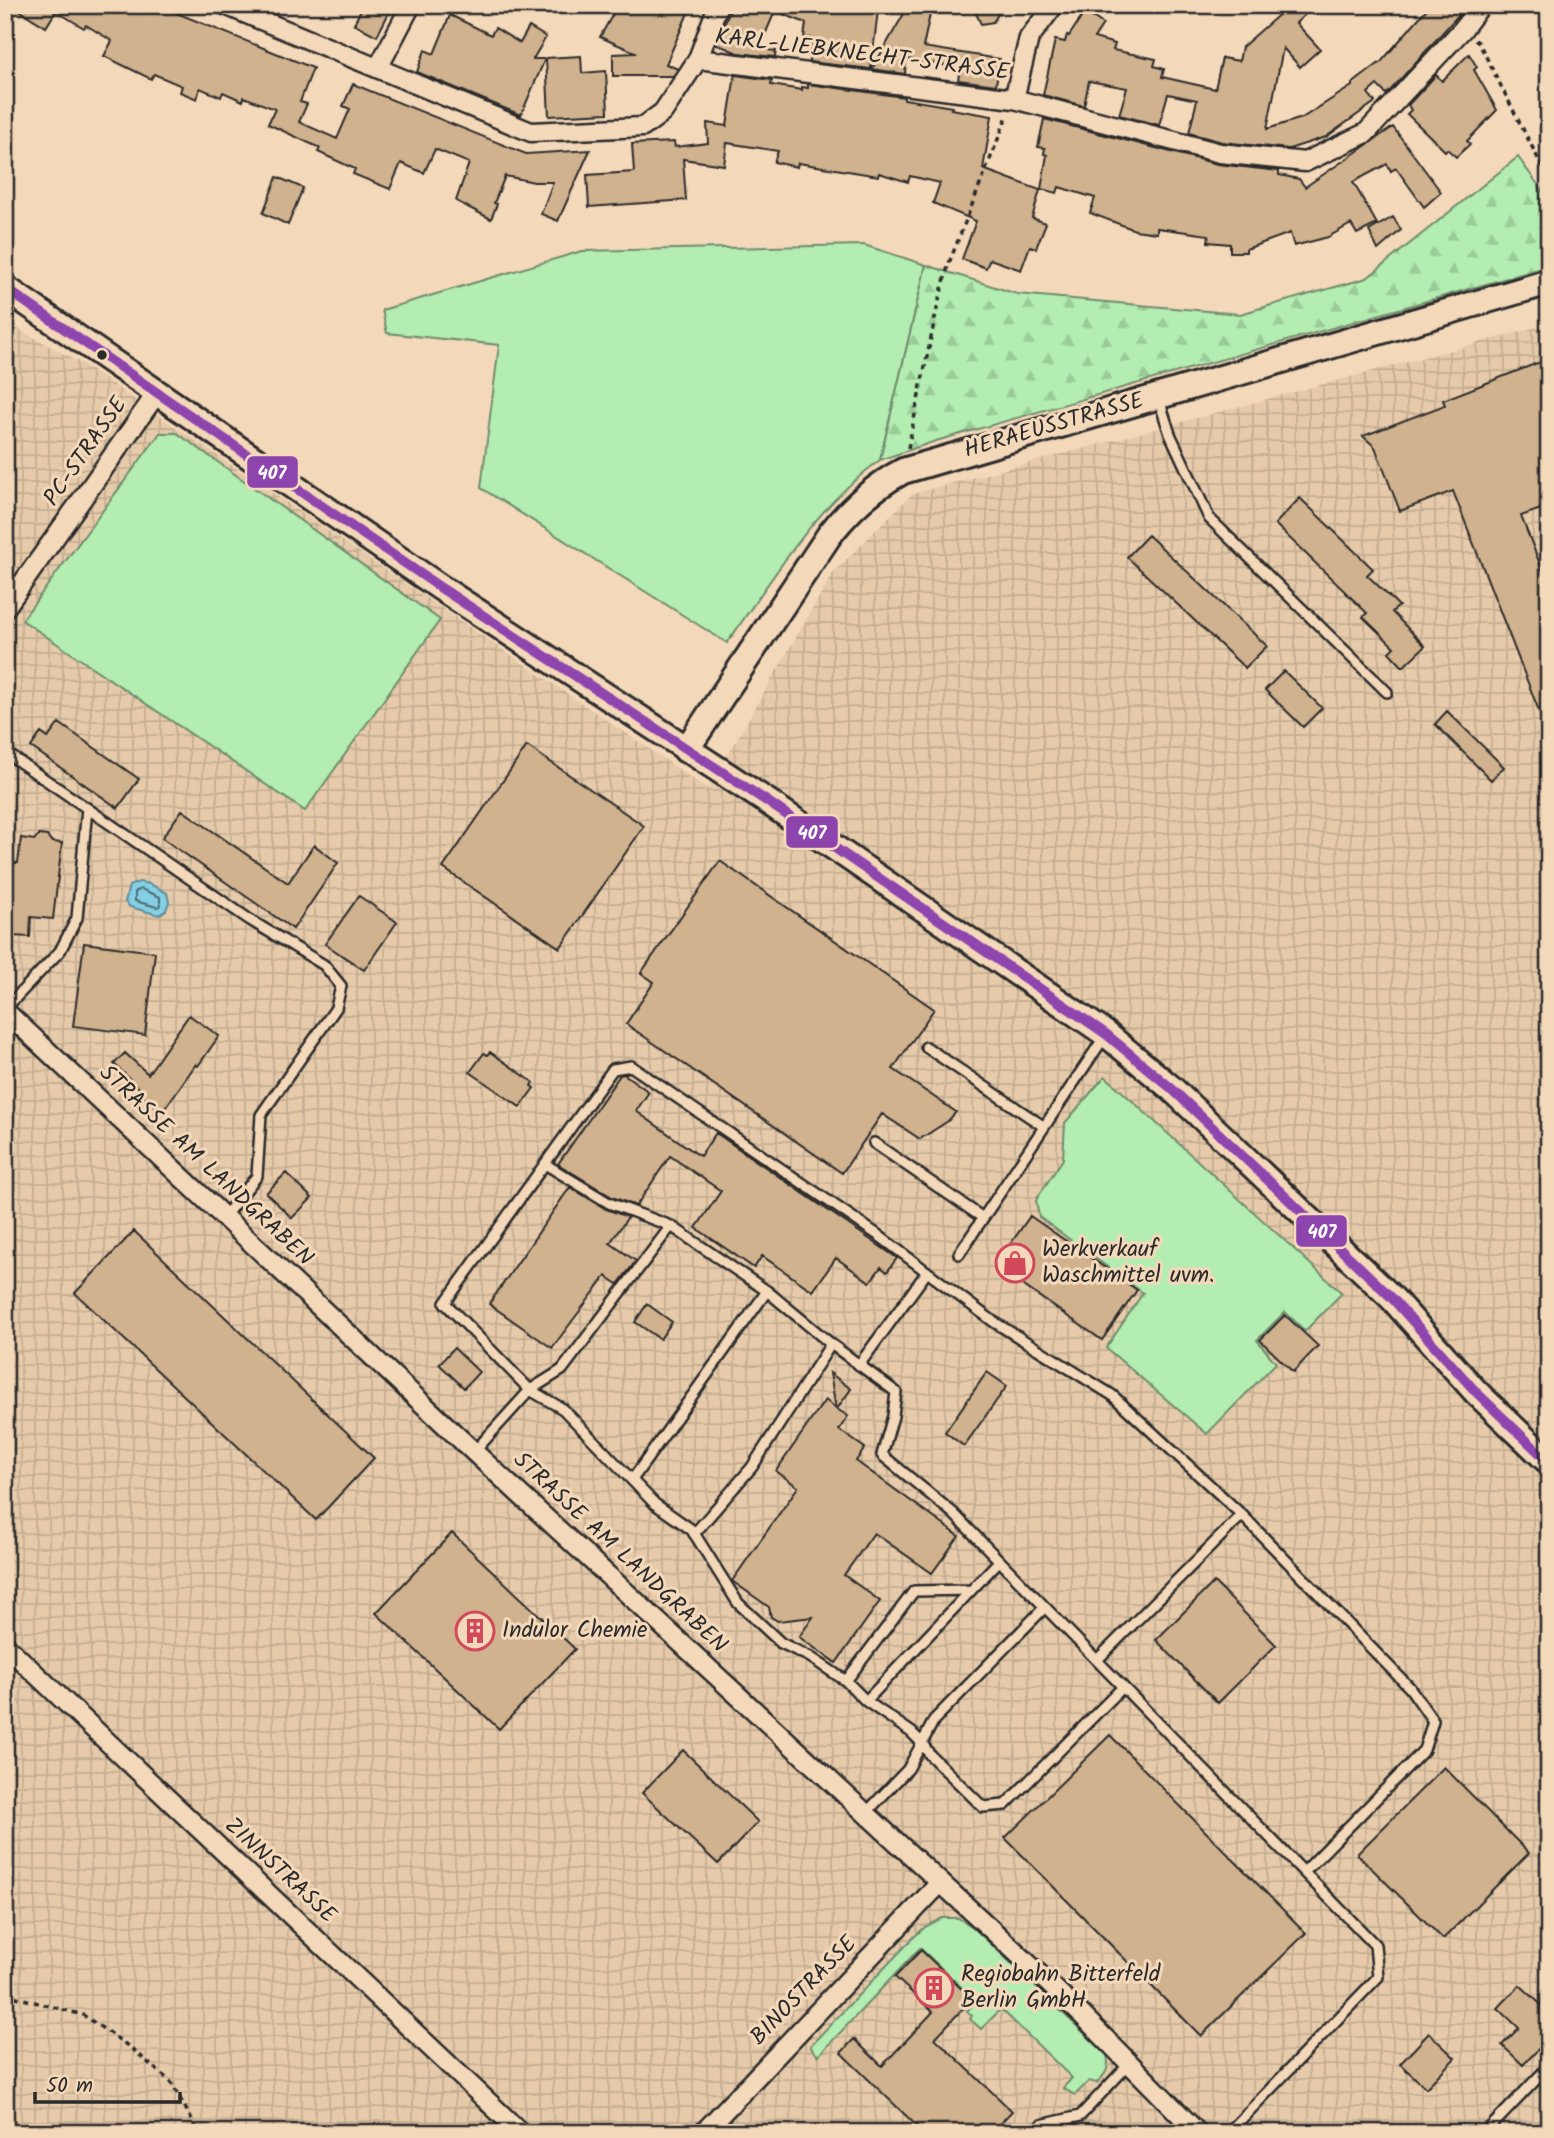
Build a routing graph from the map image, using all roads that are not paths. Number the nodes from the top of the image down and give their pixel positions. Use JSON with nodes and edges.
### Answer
{"nodes":[{"id":1,"x":225,"y":5,"type":"edge"},
{"id":2,"x":411,"y":5,"type":"edge"},
{"id":3,"x":718,"y":5,"type":"edge"},
{"id":4,"x":1054,"y":5,"type":"edge"},
{"id":5,"x":1478,"y":6,"type":"edge"},
{"id":6,"x":698,"y":59,"type":"junction"},
{"id":7,"x":378,"y":68,"type":"junction"},
{"id":8,"x":1014,"y":99,"type":"junction"},
{"id":9,"x":1549,"y":282,"type":"edge"},
{"id":10,"x":5,"y":288,"type":"edge"},
{"id":11,"x":157,"y":393,"type":"junction"},
{"id":12,"x":1157,"y":396,"type":"junction"},
{"id":13,"x":5,"y":608,"type":"edge"},
{"id":14,"x":1387,"y":692,"type":"dead end"},
{"id":15,"x":686,"y":750,"type":"junction"},
{"id":16,"x":5,"y":752,"type":"edge"},
{"id":17,"x":87,"y":808,"type":"junction"},
{"id":18,"x":5,"y":1010,"type":"edge"},
{"id":19,"x":1106,"y":1034,"type":"junction"},
{"id":20,"x":926,"y":1047,"type":"dead end"},
{"id":21,"x":1043,"y":1126,"type":"junction"},
{"id":22,"x":874,"y":1143,"type":"dead end"},
{"id":23,"x":545,"y":1164,"type":"junction"},
{"id":24,"x":224,"y":1217,"type":"junction"},
{"id":25,"x":983,"y":1218,"type":"junction"},
{"id":26,"x":671,"y":1226,"type":"junction"},
{"id":27,"x":959,"y":1254,"type":"dead end"},
{"id":28,"x":927,"y":1272,"type":"junction"},
{"id":29,"x":766,"y":1291,"type":"junction"},
{"id":30,"x":831,"y":1344,"type":"junction"},
{"id":31,"x":859,"y":1365,"type":"junction"},
{"id":32,"x":530,"y":1390,"type":"junction"},
{"id":33,"x":474,"y":1452,"type":"junction"},
{"id":34,"x":1549,"y":1462,"type":"edge"},
{"id":35,"x":632,"y":1480,"type":"junction"},
{"id":36,"x":1242,"y":1515,"type":"junction"},
{"id":37,"x":694,"y":1534,"type":"junction"},
{"id":38,"x":999,"y":1561,"type":"junction"},
{"id":39,"x":971,"y":1590,"type":"junction"},
{"id":40,"x":1045,"y":1607,"type":"junction"},
{"id":41,"x":5,"y":1645,"type":"edge"},
{"id":42,"x":1097,"y":1660,"type":"junction"},
{"id":43,"x":846,"y":1681,"type":"junction"},
{"id":44,"x":1123,"y":1687,"type":"junction"},
{"id":45,"x":866,"y":1701,"type":"junction"},
{"id":46,"x":922,"y":1743,"type":"junction"},
{"id":47,"x":865,"y":1814,"type":"junction"},
{"id":48,"x":1304,"y":1872,"type":"junction"},
{"id":49,"x":940,"y":1883,"type":"junction"},
{"id":50,"x":1129,"y":2064,"type":"junction"},
{"id":51,"x":1549,"y":2066,"type":"edge"},
{"id":52,"x":1041,"y":2125,"type":"dead end"},
{"id":53,"x":521,"y":2133,"type":"edge"},
{"id":54,"x":703,"y":2133,"type":"edge"},
{"id":55,"x":1198,"y":2133,"type":"edge"},
{"id":56,"x":1228,"y":2133,"type":"edge"},
{"id":57,"x":1485,"y":2133,"type":"edge"}],
"edges":[{"from":1,"to":7,"type":"street","name":"KARL-LIEBKNECHT-STRASSE"},
{"from":2,"to":7,"type":"street"},
{"from":3,"to":6,"type":"street"},
{"from":4,"to":8,"type":"street"},
{"from":5,"to":8,"type":"street","name":"KARL-LIEBKNECHT-STRASSE"},
{"from":6,"to":7,"type":"street","name":"KARL-LIEBKNECHT-STRASSE"},
{"from":6,"to":8,"type":"street","name":"KARL-LIEBKNECHT-STRASSE"},
{"from":9,"to":12,"type":"street","name":"HERAEUSSTRASSE"},
{"from":10,"to":11,"type":"street"},
{"from":11,"to":13,"type":"street","name":"PC-STRASSE"},
{"from":11,"to":15,"type":"street"},
{"from":12,"to":14,"type":"lane"},
{"from":12,"to":15,"type":"street","name":"HERAEUSSTRASSE"},
{"from":15,"to":19,"type":"street"},
{"from":16,"to":17,"type":"lane"},
{"from":17,"to":18,"type":"lane"},
{"from":17,"to":24,"type":"lane"},
{"from":18,"to":24,"type":"street","name":"STRASSE AM LANDGRABEN"},
{"from":19,"to":21,"type":"lane"},
{"from":19,"to":34,"type":"street"},
{"from":20,"to":21,"type":"lane"},
{"from":21,"to":25,"type":"lane"},
{"from":22,"to":25,"type":"lane"},
{"from":23,"to":26,"type":"lane"},
{"from":23,"to":28,"type":"lane"},
{"from":23,"to":32,"type":"lane"},
{"from":24,"to":33,"type":"street","name":"STRASSE AM LANDGRABEN"},
{"from":25,"to":27,"type":"lane"},
{"from":26,"to":29,"type":"lane"},
{"from":26,"to":32,"type":"lane"},
{"from":28,"to":31,"type":"lane"},
{"from":28,"to":36,"type":"lane"},
{"from":29,"to":30,"type":"lane"},
{"from":29,"to":35,"type":"lane"},
{"from":30,"to":31,"type":"lane"},
{"from":30,"to":37,"type":"lane"},
{"from":31,"to":38,"type":"lane"},
{"from":32,"to":33,"type":"lane"},
{"from":32,"to":35,"type":"lane"},
{"from":33,"to":47,"type":"street","name":"STRASSE AM LANDGRABEN"},
{"from":35,"to":37,"type":"lane"},
{"from":36,"to":42,"type":"lane"},
{"from":36,"to":48,"type":"lane"},
{"from":37,"to":43,"type":"lane"},
{"from":38,"to":39,"type":"lane"},
{"from":38,"to":40,"type":"lane"},
{"from":39,"to":43,"type":"lane"},
{"from":39,"to":45,"type":"lane"},
{"from":40,"to":42,"type":"lane"},
{"from":40,"to":46,"type":"lane"},
{"from":41,"to":53,"type":"street","name":"ZINNSTRASSE"},
{"from":42,"to":44,"type":"lane"},
{"from":43,"to":45,"type":"lane"},
{"from":44,"to":46,"type":"lane"},
{"from":44,"to":48,"type":"lane"},
{"from":45,"to":46,"type":"lane"},
{"from":46,"to":47,"type":"lane"},
{"from":47,"to":49,"type":"street","name":"STRASSE AM LANDGRABEN"},
{"from":48,"to":56,"type":"lane"},
{"from":49,"to":50,"type":"street","name":"STRASSE AM LANDGRABEN"},
{"from":49,"to":54,"type":"street","name":"BINOSTRASSE"},
{"from":50,"to":52,"type":"lane"},
{"from":50,"to":55,"type":"street","name":"STRASSE AM LANDGRABEN"},
{"from":51,"to":57,"type":"lane"}]}
